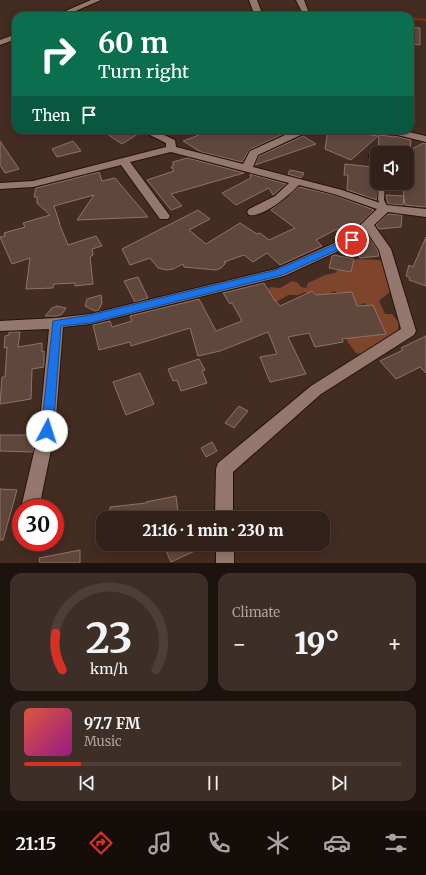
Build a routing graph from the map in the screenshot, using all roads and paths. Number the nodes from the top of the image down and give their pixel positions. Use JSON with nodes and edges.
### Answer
{"nodes":[{"id":1,"x":97,"y":0,"type":"edge"},
{"id":2,"x":253,"y":0,"type":"edge"},
{"id":3,"x":300,"y":0,"type":"edge"},
{"id":4,"x":68,"y":12,"type":"edge"},
{"id":5,"x":258,"y":12,"type":"edge"},
{"id":6,"x":306,"y":12,"type":"edge"},
{"id":7,"x":12,"y":38,"type":"edge"},
{"id":8,"x":0,"y":43,"type":"edge"},
{"id":9,"x":154,"y":134,"type":"edge"},
{"id":10,"x":293,"y":134,"type":"edge"},
{"id":11,"x":405,"y":134,"type":"edge"},
{"id":12,"x":426,"y":139,"type":"edge"},
{"id":13,"x":171,"y":149,"type":"junction"},
{"id":14,"x":124,"y":161,"type":"junction"},
{"id":15,"x":247,"y":168,"type":"junction"},
{"id":16,"x":297,"y":181,"type":"junction"},
{"id":17,"x":0,"y":186,"type":"edge"},
{"id":18,"x":382,"y":190,"type":"edge"},
{"id":19,"x":385,"y":208,"type":"junction"},
{"id":20,"x":253,"y":212,"type":"dead end"},
{"id":21,"x":426,"y":212,"type":"edge"},
{"id":22,"x":164,"y":216,"type":"dead end"},
{"id":23,"x":368,"y":225,"type":"junction"},
{"id":24,"x":56,"y":323,"type":"junction"},
{"id":25,"x":0,"y":326,"type":"edge"},
{"id":26,"x":32,"y":499,"type":"edge"},
{"id":27,"x":224,"y":511,"type":"edge"},
{"id":28,"x":225,"y":551,"type":"edge"},
{"id":29,"x":225,"y":563,"type":"edge"}],
"edges":[{"from":1,"to":4,"type":"street"},
{"from":2,"to":5,"type":"street"},
{"from":3,"to":6,"type":"street"},
{"from":7,"to":8,"type":"street"},
{"from":9,"to":13,"type":"street"},
{"from":10,"to":15,"type":"street"},
{"from":11,"to":12,"type":"street"},
{"from":13,"to":14,"type":"street"},
{"from":13,"to":15,"type":"street"},
{"from":14,"to":17,"type":"street"},
{"from":14,"to":22,"type":"street"},
{"from":15,"to":16,"type":"street"},
{"from":16,"to":19,"type":"street"},
{"from":16,"to":20,"type":"street"},
{"from":18,"to":19,"type":"lane"},
{"from":19,"to":21,"type":"street"},
{"from":19,"to":23,"type":"street"},
{"from":23,"to":24,"type":"street"},
{"from":23,"to":27,"type":"street"},
{"from":24,"to":25,"type":"street"},
{"from":24,"to":26,"type":"street"},
{"from":28,"to":29,"type":"street"}]}
